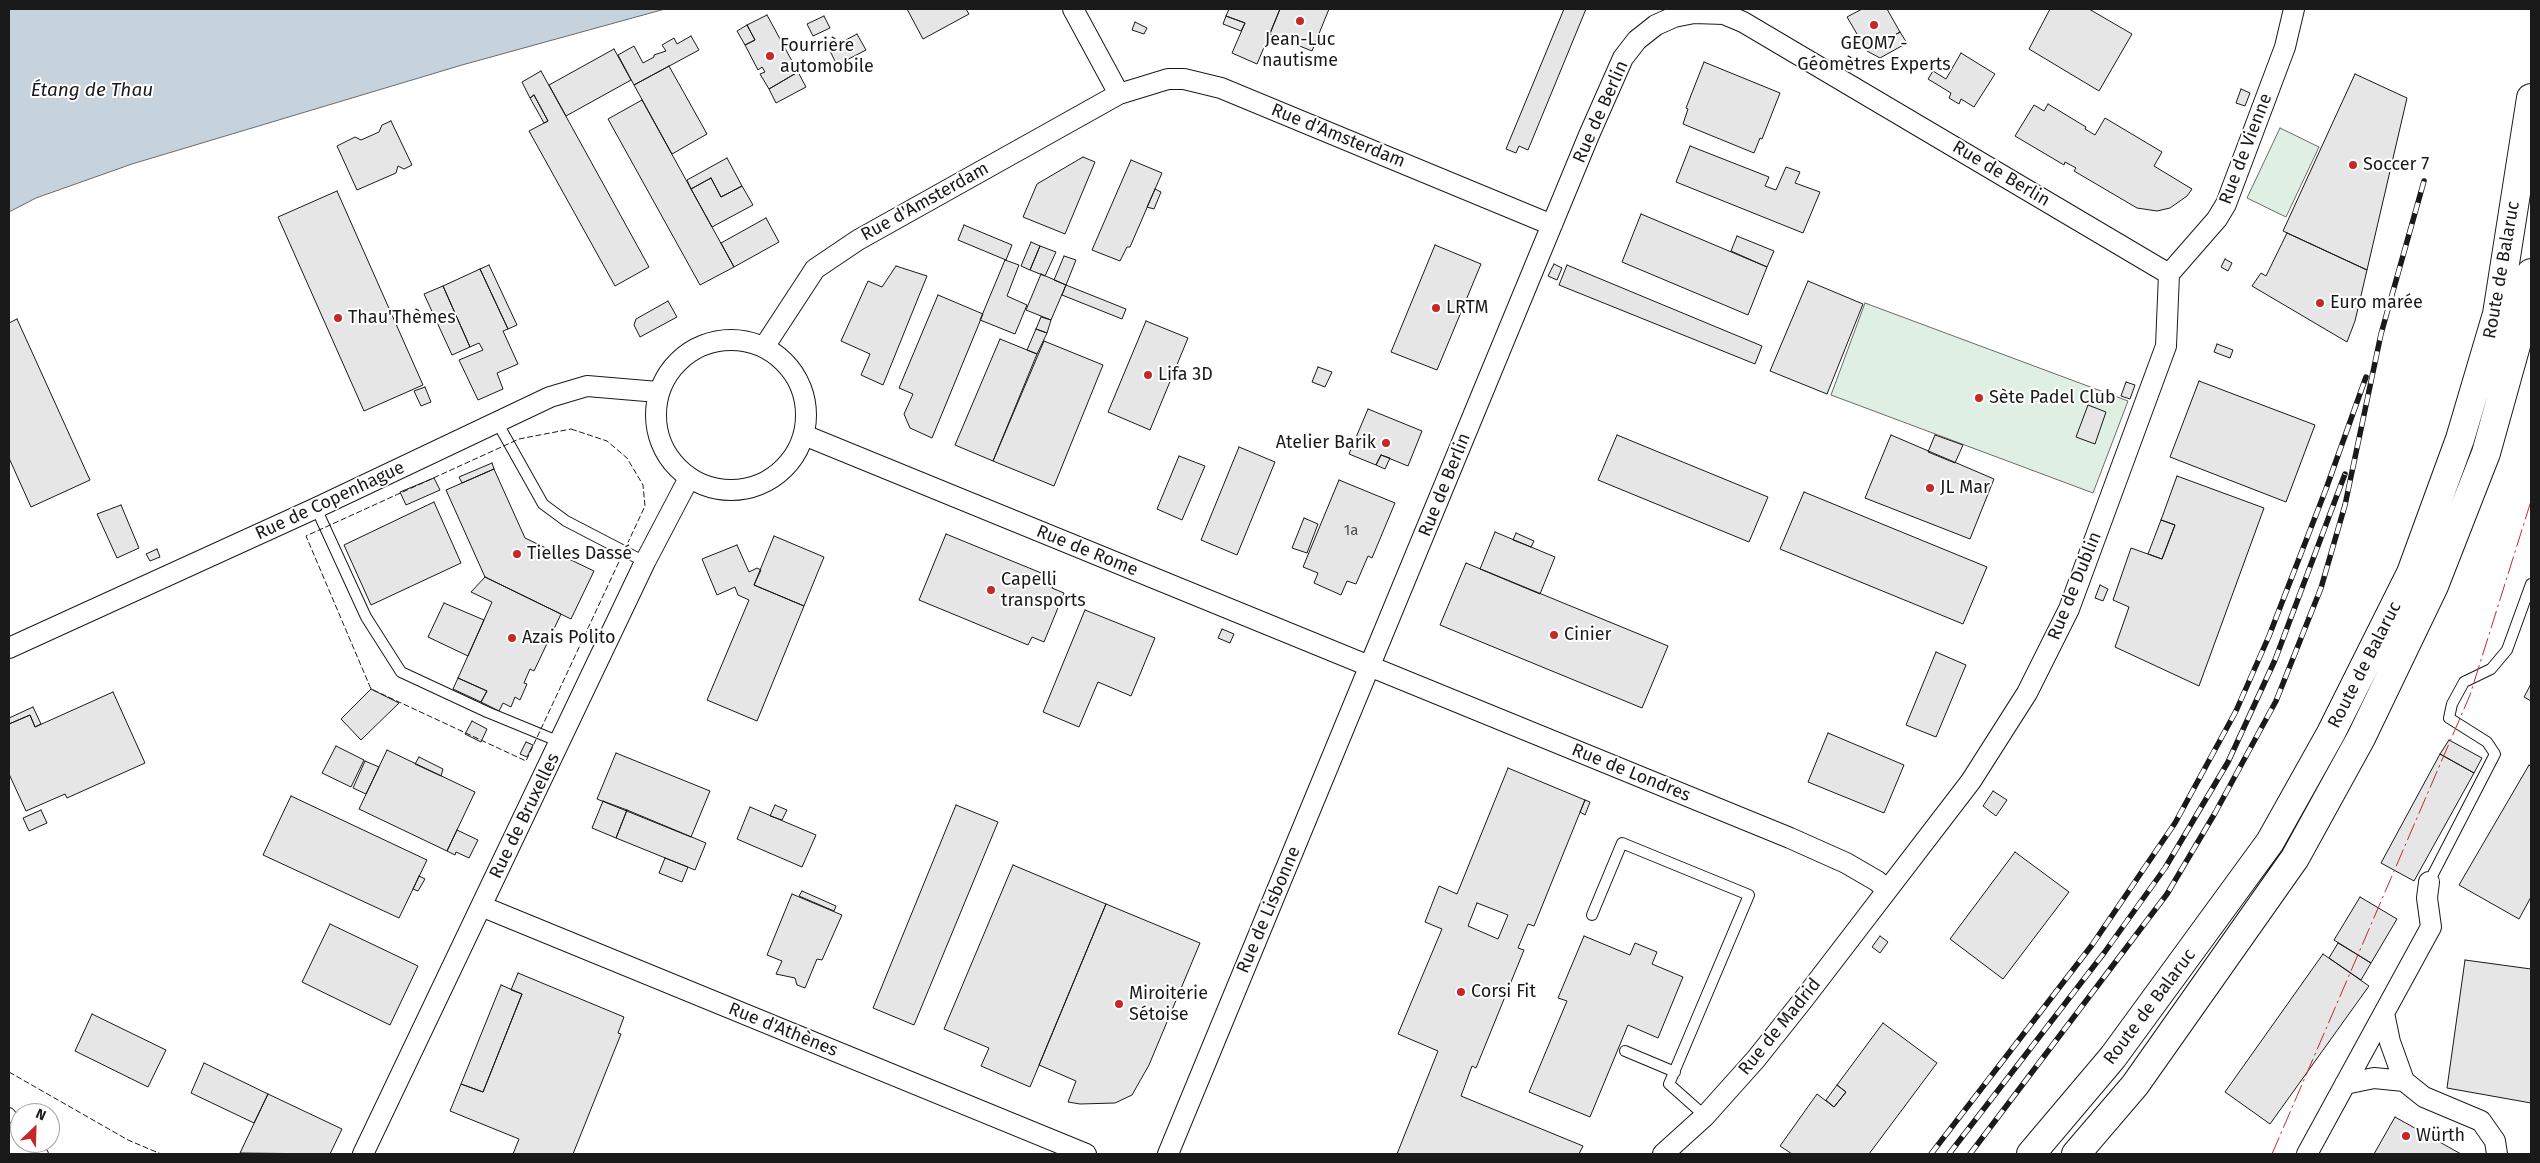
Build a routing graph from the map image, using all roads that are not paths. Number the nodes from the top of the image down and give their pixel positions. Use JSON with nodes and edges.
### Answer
{"nodes":[{"id":1,"x":1073,"y":9,"type":"edge"},
{"id":2,"x":2294,"y":9,"type":"edge"},
{"id":3,"x":1713,"y":11,"type":"edge"},
{"id":4,"x":1119,"y":94,"type":"junction"},
{"id":5,"x":2531,"y":98,"type":"edge"},
{"id":6,"x":1552,"y":225,"type":"junction"},
{"id":7,"x":2531,"y":273,"type":"edge"},
{"id":8,"x":2169,"y":274,"type":"junction"},
{"id":9,"x":764,"y":347,"type":"junction"},
{"id":10,"x":658,"y":392,"type":"junction"},
{"id":11,"x":497,"y":422,"type":"junction"},
{"id":12,"x":804,"y":435,"type":"junction"},
{"id":13,"x":689,"y":478,"type":"junction"},
{"id":14,"x":316,"y":508,"type":"junction"},
{"id":15,"x":645,"y":562,"type":"junction"},
{"id":16,"x":2531,"y":584,"type":"edge"},
{"id":17,"x":9,"y":648,"type":"edge"},
{"id":18,"x":1370,"y":666,"type":"junction"},
{"id":19,"x":560,"y":742,"type":"junction"},
{"id":20,"x":2429,"y":882,"type":"joint"},
{"id":21,"x":1887,"y":890,"type":"junction"},
{"id":22,"x":481,"y":906,"type":"junction"},
{"id":23,"x":1592,"y":915,"type":"dead end"},
{"id":24,"x":2384,"y":1013,"type":"junction"},
{"id":25,"x":1625,"y":1050,"type":"dead end"},
{"id":26,"x":1675,"y":1072,"type":"junction"},
{"id":27,"x":2404,"y":1081,"type":"junction"},
{"id":28,"x":2345,"y":1084,"type":"junction"},
{"id":29,"x":1705,"y":1116,"type":"junction"},
{"id":30,"x":362,"y":1154,"type":"edge"},
{"id":31,"x":1086,"y":1154,"type":"edge"},
{"id":32,"x":1168,"y":1154,"type":"edge"},
{"id":33,"x":1663,"y":1154,"type":"edge"},
{"id":34,"x":2031,"y":1154,"type":"edge"},
{"id":35,"x":2076,"y":1154,"type":"edge"},
{"id":36,"x":2307,"y":1154,"type":"edge"},
{"id":37,"x":2497,"y":1154,"type":"edge"}],
"edges":[{"from":1,"to":4,"type":"street"},
{"from":2,"to":8,"type":"street","name":"Rue de Vienne"},
{"from":3,"to":6,"type":"street","name":"Rue de Berlin"},
{"from":3,"to":8,"type":"street","name":"Rue de Berlin"},
{"from":4,"to":6,"type":"street","name":"Rue d'Amsterdam"},
{"from":4,"to":9,"type":"street","name":"Rue d'Amsterdam"},
{"from":5,"to":34,"type":"main road","name":"Route de Balaruc"},
{"from":6,"to":18,"type":"street","name":"Rue de Berlin"},
{"from":7,"to":35,"type":"main road","name":"Route de Balaruc"},
{"from":8,"to":21,"type":"street","name":"Rue de Dublin"},
{"from":9,"to":10,"type":"street"},
{"from":9,"to":12,"type":"street"},
{"from":10,"to":11,"type":"street","name":"Rue de Copenhague"},
{"from":10,"to":13,"type":"street"},
{"from":11,"to":14,"type":"street","name":"Rue de Copenhague"},
{"from":11,"to":15,"type":"lane"},
{"from":12,"to":13,"type":"street"},
{"from":12,"to":18,"type":"street","name":"Rue de Rome"},
{"from":13,"to":15,"type":"street","name":"Rue de Bruxelles"},
{"from":14,"to":17,"type":"street","name":"Rue de Copenhague"},
{"from":14,"to":19,"type":"lane"},
{"from":15,"to":19,"type":"street","name":"Rue de Bruxelles"},
{"from":16,"to":20,"type":"lane"},
{"from":18,"to":21,"type":"street","name":"Rue de Londres"},
{"from":18,"to":32,"type":"street","name":"Rue de Lisbonne"},
{"from":19,"to":22,"type":"street","name":"Rue de Bruxelles"},
{"from":20,"to":24,"type":"street"},
{"from":21,"to":29,"type":"street","name":"Rue de Madrid"},
{"from":22,"to":30,"type":"street","name":"Rue de Bruxelles"},
{"from":22,"to":31,"type":"street","name":"Rue d'Athènes"},
{"from":23,"to":26,"type":"lane"},
{"from":24,"to":27,"type":"street"},
{"from":24,"to":28,"type":"street"},
{"from":25,"to":26,"type":"lane"},
{"from":26,"to":29,"type":"lane"},
{"from":27,"to":28,"type":"street"},
{"from":27,"to":37,"type":"street"},
{"from":28,"to":36,"type":"street"},
{"from":29,"to":33,"type":"street","name":"Rue de Madrid"}]}
